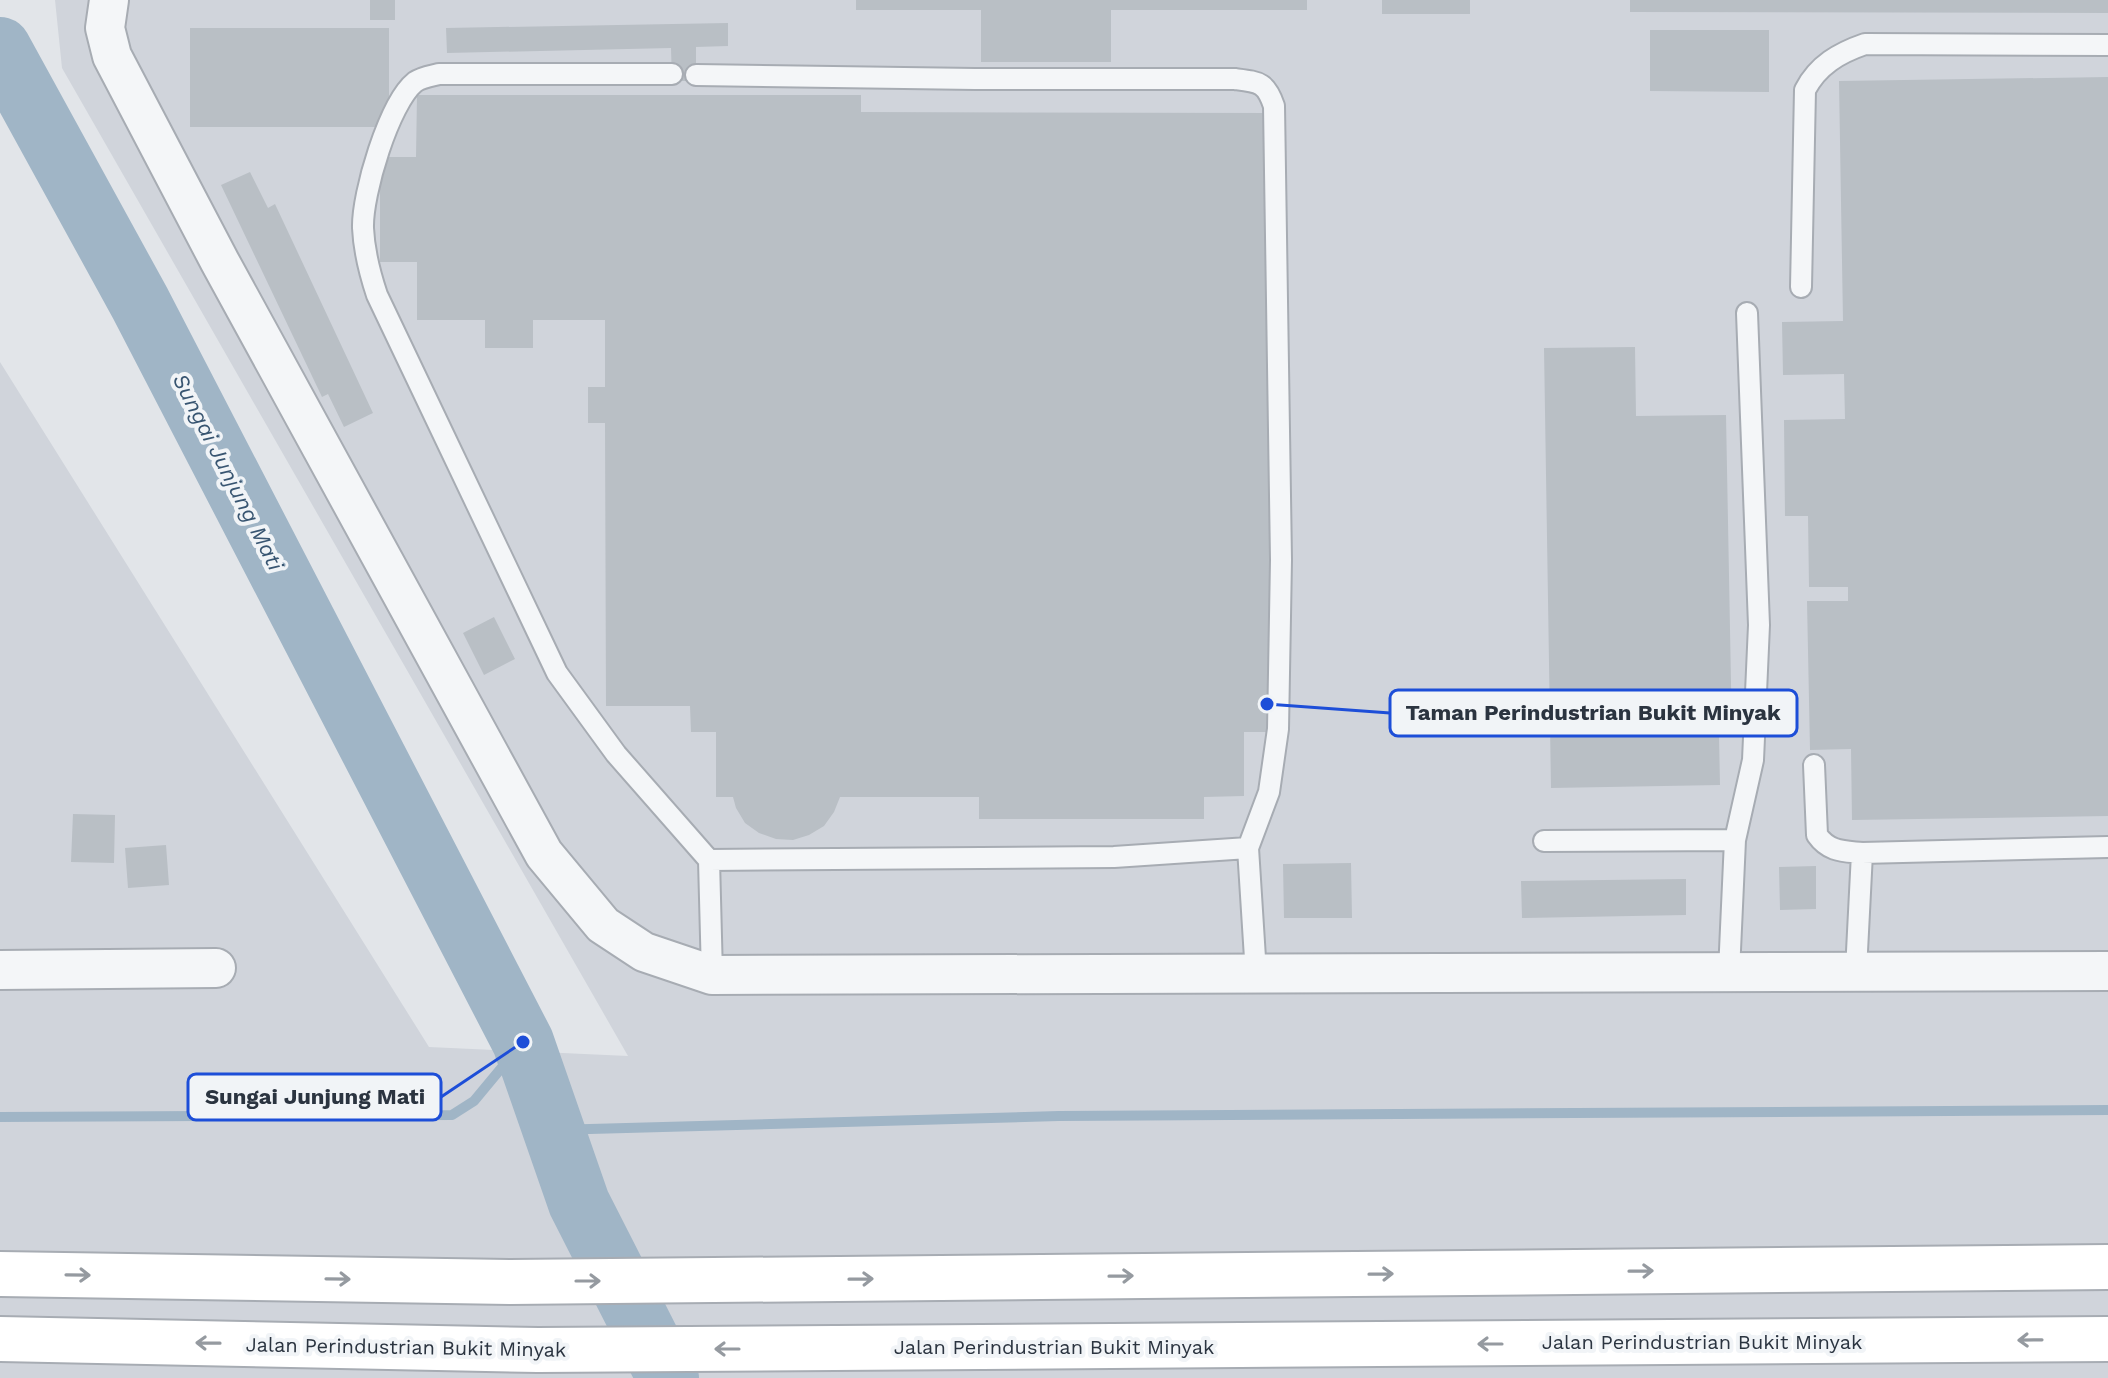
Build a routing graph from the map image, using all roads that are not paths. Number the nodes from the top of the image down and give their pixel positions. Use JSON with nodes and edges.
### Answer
{"nodes":[{"id":1,"x":109,"y":0,"type":"edge"},
{"id":2,"x":2108,"y":45,"type":"edge"},
{"id":3,"x":672,"y":74,"type":"dead end"},
{"id":4,"x":696,"y":75,"type":"dead end"},
{"id":5,"x":1801,"y":287,"type":"dead end"},
{"id":6,"x":1747,"y":313,"type":"dead end"},
{"id":7,"x":1814,"y":765,"type":"dead end"},
{"id":8,"x":1735,"y":840,"type":"junction"},
{"id":9,"x":1544,"y":841,"type":"dead end"},
{"id":10,"x":2108,"y":847,"type":"edge"},
{"id":11,"x":1248,"y":848,"type":"junction"},
{"id":12,"x":1862,"y":853,"type":"junction"},
{"id":13,"x":709,"y":860,"type":"junction"},
{"id":14,"x":216,"y":968,"type":"dead end"},
{"id":15,"x":0,"y":970,"type":"edge"},
{"id":16,"x":1856,"y":971,"type":"junction"},
{"id":17,"x":2108,"y":971,"type":"edge"},
{"id":18,"x":1729,"y":972,"type":"junction"},
{"id":19,"x":1256,"y":974,"type":"junction"},
{"id":20,"x":712,"y":975,"type":"junction"},
{"id":21,"x":2108,"y":1267,"type":"edge"},
{"id":22,"x":0,"y":1274,"type":"edge"},
{"id":23,"x":0,"y":1339,"type":"edge"},
{"id":24,"x":2108,"y":1339,"type":"edge"}],
"edges":[{"from":1,"to":20,"type":"street"},
{"from":2,"to":5,"type":"lane"},
{"from":3,"to":13,"type":"lane"},
{"from":4,"to":11,"type":"lane"},
{"from":6,"to":8,"type":"lane"},
{"from":7,"to":12,"type":"lane"},
{"from":8,"to":9,"type":"lane"},
{"from":8,"to":18,"type":"lane"},
{"from":10,"to":12,"type":"lane"},
{"from":11,"to":13,"type":"lane"},
{"from":11,"to":19,"type":"lane"},
{"from":12,"to":16,"type":"lane"},
{"from":13,"to":20,"type":"lane"},
{"from":14,"to":15,"type":"street"},
{"from":16,"to":17,"type":"street"},
{"from":16,"to":18,"type":"street"},
{"from":18,"to":19,"type":"street"},
{"from":19,"to":20,"type":"street"},
{"from":22,"to":21,"type":"main road","one_way":true},
{"from":24,"to":23,"type":"main road","name":"Jalan Perindustrian Bukit Minyak","one_way":true}]}
